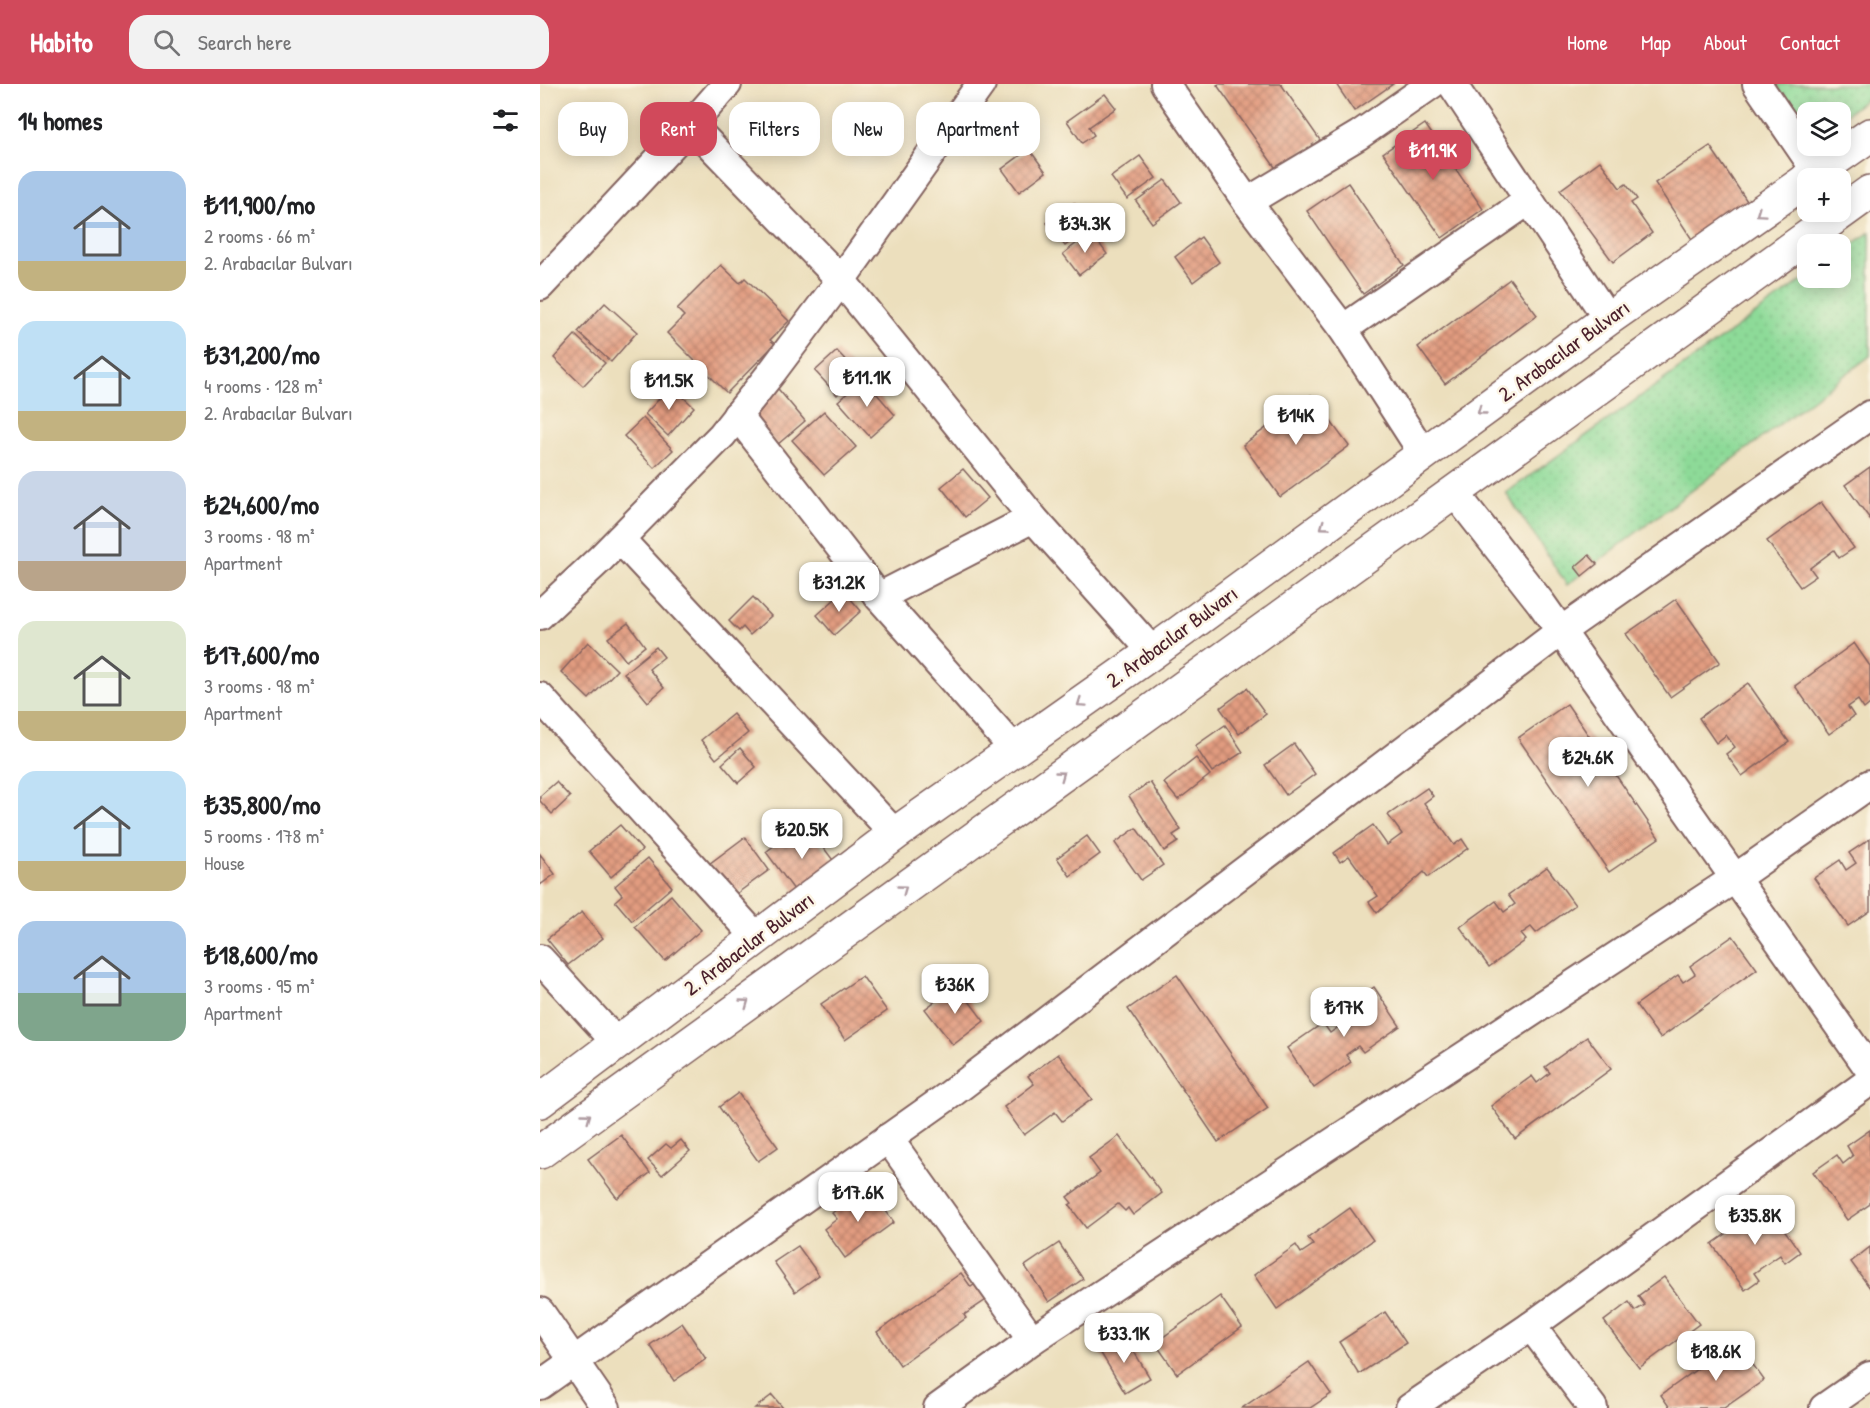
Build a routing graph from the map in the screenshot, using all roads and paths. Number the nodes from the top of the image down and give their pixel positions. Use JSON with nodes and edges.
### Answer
{"nodes":[{"id":1,"x":727,"y":84,"type":"edge"},
{"id":2,"x":981,"y":84,"type":"edge"},
{"id":3,"x":1165,"y":84,"type":"edge"},
{"id":4,"x":1432,"y":84,"type":"edge"},
{"id":5,"x":1452,"y":84,"type":"edge"},
{"id":6,"x":1757,"y":84,"type":"edge"},
{"id":7,"x":712,"y":102,"type":"edge"},
{"id":8,"x":1870,"y":135,"type":"edge"},
{"id":9,"x":717,"y":153,"type":"edge"},
{"id":10,"x":660,"y":156,"type":"edge"},
{"id":11,"x":1806,"y":168,"type":"edge"},
{"id":12,"x":1824,"y":168,"type":"edge"},
{"id":13,"x":1797,"y":187,"type":"edge"},
{"id":14,"x":1870,"y":192,"type":"edge"},
{"id":15,"x":1528,"y":201,"type":"junction"},
{"id":16,"x":1247,"y":202,"type":"junction"},
{"id":17,"x":546,"y":268,"type":"edge"},
{"id":18,"x":841,"y":280,"type":"junction"},
{"id":19,"x":1608,"y":319,"type":"junction"},
{"id":20,"x":1343,"y":329,"type":"junction"},
{"id":21,"x":737,"y":415,"type":"junction"},
{"id":22,"x":1870,"y":415,"type":"edge"},
{"id":23,"x":1423,"y":453,"type":"junction"},
{"id":24,"x":1454,"y":492,"type":"junction"},
{"id":25,"x":1033,"y":519,"type":"junction"},
{"id":26,"x":620,"y":539,"type":"junction"},
{"id":27,"x":879,"y":597,"type":"junction"},
{"id":28,"x":540,"y":615,"type":"edge"},
{"id":29,"x":1561,"y":631,"type":"junction"},
{"id":30,"x":1153,"y":652,"type":"junction"},
{"id":31,"x":540,"y":697,"type":"edge"},
{"id":32,"x":1015,"y":750,"type":"junction"},
{"id":33,"x":1870,"y":784,"type":"edge"},
{"id":34,"x":895,"y":834,"type":"junction"},
{"id":35,"x":1734,"y":879,"type":"junction"},
{"id":36,"x":758,"y":938,"type":"junction"},
{"id":37,"x":540,"y":959,"type":"edge"},
{"id":38,"x":617,"y":1043,"type":"junction"},
{"id":39,"x":1870,"y":1070,"type":"edge"},
{"id":40,"x":1870,"y":1081,"type":"edge"},
{"id":41,"x":540,"y":1101,"type":"edge"},
{"id":42,"x":888,"y":1138,"type":"junction"},
{"id":43,"x":540,"y":1152,"type":"edge"},
{"id":44,"x":540,"y":1312,"type":"edge"},
{"id":45,"x":1531,"y":1326,"type":"junction"},
{"id":46,"x":1032,"y":1340,"type":"junction"},
{"id":47,"x":573,"y":1361,"type":"junction"},
{"id":48,"x":1870,"y":1376,"type":"edge"},
{"id":49,"x":540,"y":1385,"type":"edge"},
{"id":50,"x":606,"y":1408,"type":"edge"},
{"id":51,"x":938,"y":1408,"type":"edge"},
{"id":52,"x":1410,"y":1408,"type":"edge"},
{"id":53,"x":1593,"y":1408,"type":"edge"},
{"id":54,"x":1824,"y":1408,"type":"edge"}],
"edges":[{"from":1,"to":7,"type":"street"},
{"from":2,"to":18,"type":"street"},
{"from":3,"to":16,"type":"street"},
{"from":4,"to":16,"type":"street"},
{"from":5,"to":15,"type":"street"},
{"from":6,"to":11,"type":"street"},
{"from":8,"to":12,"type":"main road","name":"2. Arabacılar Bulvarı"},
{"from":9,"to":18,"type":"street"},
{"from":10,"to":17,"type":"street"},
{"from":13,"to":19,"type":"main road","name":"2. Arabacılar Bulvarı","one_way":true},
{"from":14,"to":24,"type":"main road"},
{"from":15,"to":19,"type":"street"},
{"from":15,"to":20,"type":"street"},
{"from":16,"to":20,"type":"street"},
{"from":18,"to":21,"type":"street"},
{"from":18,"to":25,"type":"street"},
{"from":19,"to":23,"type":"main road","name":"2. Arabacılar Bulvarı","one_way":true},
{"from":20,"to":23,"type":"street"},
{"from":21,"to":26,"type":"street"},
{"from":21,"to":27,"type":"street"},
{"from":22,"to":29,"type":"street"},
{"from":23,"to":30,"type":"main road","name":"2. Arabacılar Bulvarı","one_way":true},
{"from":24,"to":29,"type":"street"},
{"from":43,"to":24,"type":"main road","one_way":true},
{"from":25,"to":27,"type":"street"},
{"from":25,"to":30,"type":"street"},
{"from":26,"to":28,"type":"street"},
{"from":26,"to":34,"type":"street"},
{"from":27,"to":32,"type":"street"},
{"from":29,"to":35,"type":"street"},
{"from":29,"to":42,"type":"street"},
{"from":30,"to":32,"type":"main road","name":"2. Arabacılar Bulvarı","one_way":true},
{"from":31,"to":36,"type":"street"},
{"from":32,"to":34,"type":"main road","name":"2. Arabacılar Bulvarı"},
{"from":33,"to":35,"type":"street"},
{"from":34,"to":36,"type":"main road","name":"2. Arabacılar Bulvarı"},
{"from":35,"to":39,"type":"street"},
{"from":35,"to":46,"type":"street"},
{"from":36,"to":38,"type":"main road","name":"2. Arabacılar Bulvarı"},
{"from":37,"to":38,"type":"street"},
{"from":38,"to":41,"type":"main road","name":"2. Arabacılar Bulvarı"},
{"from":40,"to":45,"type":"street"},
{"from":42,"to":46,"type":"street"},
{"from":42,"to":47,"type":"street"},
{"from":44,"to":47,"type":"street"},
{"from":45,"to":52,"type":"street"},
{"from":45,"to":53,"type":"street"},
{"from":46,"to":51,"type":"street"},
{"from":47,"to":49,"type":"street"},
{"from":47,"to":50,"type":"street"},
{"from":48,"to":54,"type":"street"}]}
